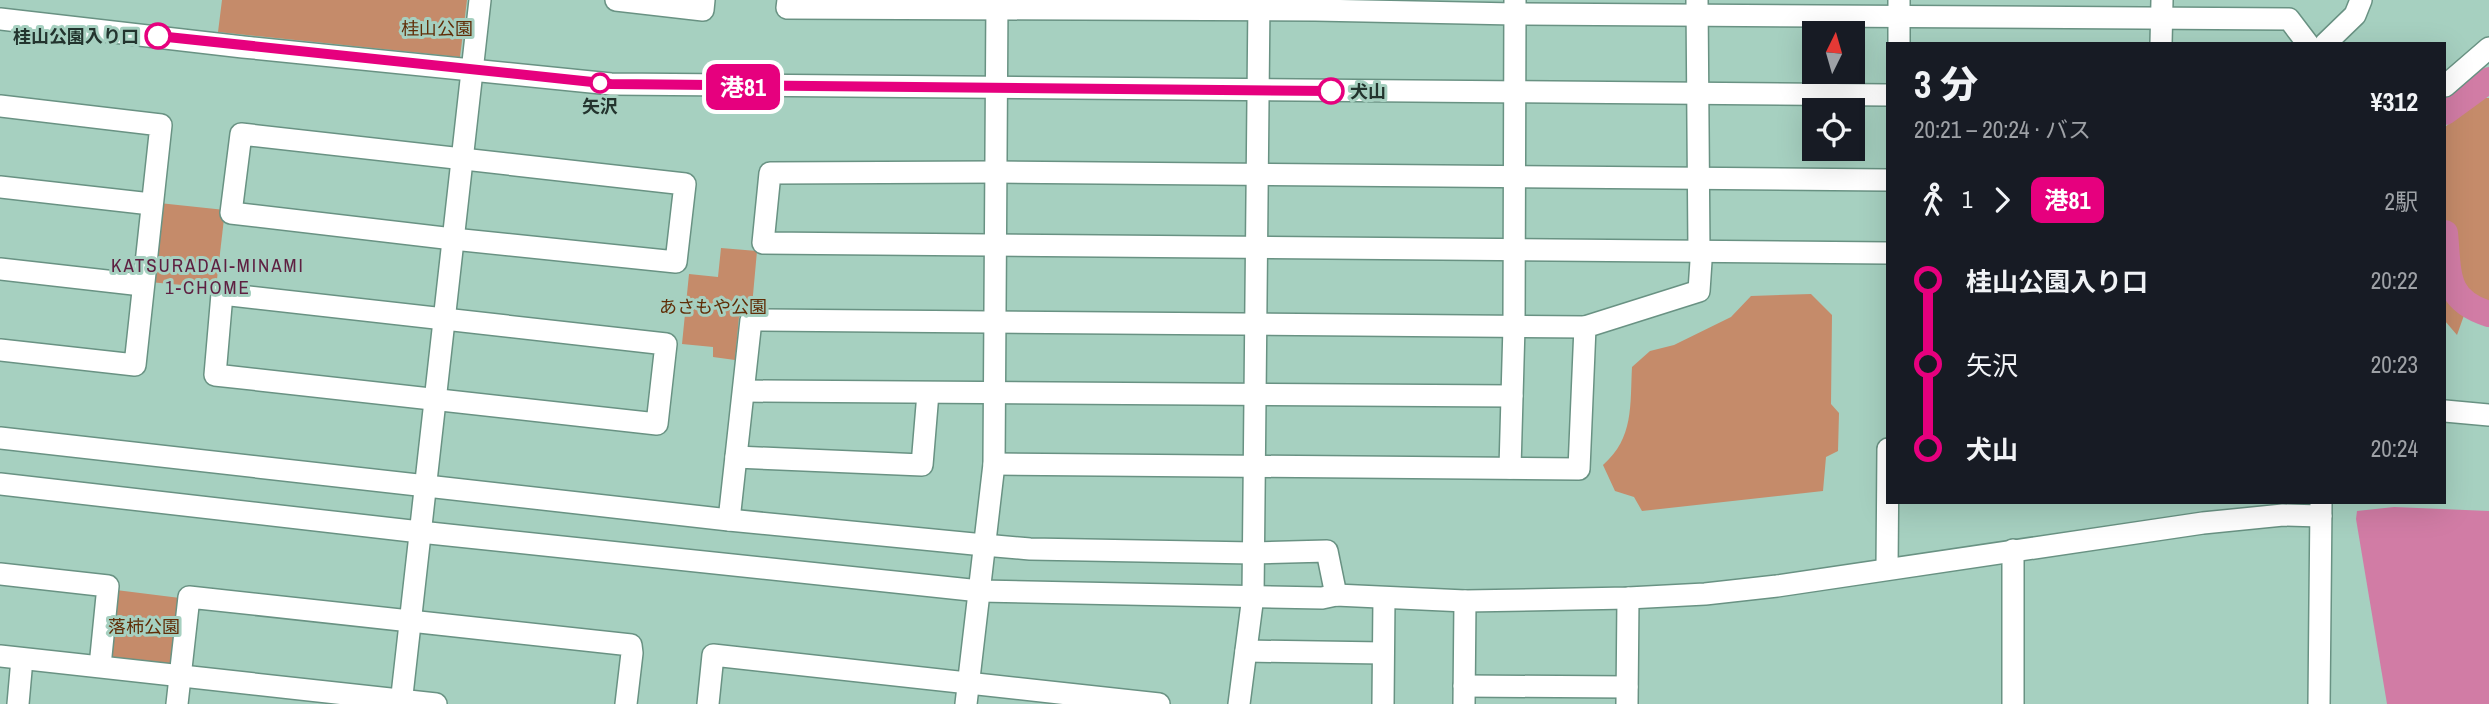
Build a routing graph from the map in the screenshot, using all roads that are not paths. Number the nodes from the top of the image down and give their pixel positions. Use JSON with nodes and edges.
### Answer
{"nodes":[{"id":1,"x":480,"y":0,"type":"edge"},
{"id":2,"x":616,"y":0,"type":"edge"},
{"id":3,"x":704,"y":0,"type":"edge"},
{"id":4,"x":788,"y":0,"type":"edge"},
{"id":5,"x":2361,"y":0,"type":"edge"},
{"id":6,"x":997,"y":5,"type":"edge"},
{"id":7,"x":1315,"y":5,"type":"edge"},
{"id":8,"x":1260,"y":6,"type":"edge"},
{"id":9,"x":1515,"y":7,"type":"edge"},
{"id":10,"x":1697,"y":7,"type":"edge"},
{"id":11,"x":1899,"y":8,"type":"edge"},
{"id":12,"x":2162,"y":9,"type":"edge"},
{"id":13,"x":0,"y":19,"type":"edge"},
{"id":14,"x":1899,"y":42,"type":"edge"},
{"id":15,"x":2161,"y":42,"type":"edge"},
{"id":16,"x":2306,"y":42,"type":"edge"},
{"id":17,"x":2327,"y":42,"type":"edge"},
{"id":18,"x":2489,"y":48,"type":"edge"},
{"id":19,"x":472,"y":70,"type":"junction"},
{"id":20,"x":2446,"y":85,"type":"edge"},
{"id":21,"x":997,"y":88,"type":"junction"},
{"id":22,"x":1258,"y":90,"type":"junction"},
{"id":23,"x":1515,"y":93,"type":"junction"},
{"id":24,"x":1699,"y":93,"type":"junction"},
{"id":25,"x":1886,"y":95,"type":"edge"},
{"id":26,"x":0,"y":106,"type":"edge"},
{"id":27,"x":462,"y":159,"type":"junction"},
{"id":28,"x":996,"y":173,"type":"junction"},
{"id":29,"x":1258,"y":175,"type":"junction"},
{"id":30,"x":1514,"y":177,"type":"junction"},
{"id":31,"x":1698,"y":178,"type":"junction"},
{"id":32,"x":1886,"y":180,"type":"edge"},
{"id":33,"x":0,"y":187,"type":"edge"},
{"id":34,"x":151,"y":204,"type":"junction"},
{"id":35,"x":453,"y":239,"type":"junction"},
{"id":36,"x":995,"y":246,"type":"junction"},
{"id":37,"x":1256,"y":247,"type":"junction"},
{"id":38,"x":1513,"y":250,"type":"junction"},
{"id":39,"x":1699,"y":252,"type":"junction"},
{"id":40,"x":1886,"y":253,"type":"edge"},
{"id":41,"x":0,"y":269,"type":"edge"},
{"id":42,"x":142,"y":285,"type":"junction"},
{"id":43,"x":444,"y":319,"type":"junction"},
{"id":44,"x":995,"y":322,"type":"junction"},
{"id":45,"x":1256,"y":324,"type":"junction"},
{"id":46,"x":1514,"y":326,"type":"junction"},
{"id":47,"x":1585,"y":327,"type":"junction"},
{"id":48,"x":0,"y":350,"type":"edge"},
{"id":49,"x":744,"y":391,"type":"junction"},
{"id":50,"x":995,"y":392,"type":"junction"},
{"id":51,"x":928,"y":393,"type":"junction"},
{"id":52,"x":1256,"y":394,"type":"junction"},
{"id":53,"x":1512,"y":396,"type":"junction"},
{"id":54,"x":435,"y":398,"type":"junction"},
{"id":55,"x":2446,"y":411,"type":"edge"},
{"id":56,"x":2489,"y":415,"type":"edge"},
{"id":57,"x":0,"y":438,"type":"edge"},
{"id":58,"x":736,"y":457,"type":"junction"},
{"id":59,"x":994,"y":464,"type":"junction"},
{"id":60,"x":1255,"y":466,"type":"junction"},
{"id":61,"x":1510,"y":468,"type":"junction"},
{"id":62,"x":0,"y":484,"type":"edge"},
{"id":63,"x":425,"y":487,"type":"junction"},
{"id":64,"x":1888,"y":504,"type":"edge"},
{"id":65,"x":2321,"y":509,"type":"edge"},
{"id":66,"x":729,"y":520,"type":"junction"},
{"id":67,"x":420,"y":532,"type":"junction"},
{"id":68,"x":984,"y":545,"type":"junction"},
{"id":69,"x":2013,"y":550,"type":"junction"},
{"id":70,"x":1253,"y":553,"type":"junction"},
{"id":71,"x":1887,"y":569,"type":"junction"},
{"id":72,"x":0,"y":574,"type":"edge"},
{"id":73,"x":980,"y":590,"type":"junction"},
{"id":74,"x":1336,"y":595,"type":"junction"},
{"id":75,"x":1253,"y":596,"type":"junction"},
{"id":76,"x":1384,"y":598,"type":"junction"},
{"id":77,"x":1628,"y":598,"type":"junction"},
{"id":78,"x":1465,"y":601,"type":"junction"},
{"id":79,"x":410,"y":620,"type":"junction"},
{"id":80,"x":1246,"y":652,"type":"junction"},
{"id":81,"x":1383,"y":653,"type":"junction"},
{"id":82,"x":0,"y":656,"type":"edge"},
{"id":83,"x":22,"y":659,"type":"junction"},
{"id":84,"x":100,"y":666,"type":"junction"},
{"id":85,"x":180,"y":675,"type":"junction"},
{"id":86,"x":967,"y":694,"type":"edge"},
{"id":87,"x":1464,"y":695,"type":"edge"},
{"id":88,"x":1627,"y":696,"type":"edge"},
{"id":89,"x":401,"y":702,"type":"edge"},
{"id":90,"x":18,"y":704,"type":"edge"},
{"id":91,"x":177,"y":704,"type":"edge"},
{"id":92,"x":436,"y":704,"type":"edge"},
{"id":93,"x":626,"y":704,"type":"edge"},
{"id":94,"x":708,"y":704,"type":"edge"},
{"id":95,"x":1159,"y":704,"type":"edge"},
{"id":96,"x":1239,"y":704,"type":"edge"},
{"id":97,"x":1383,"y":704,"type":"edge"},
{"id":98,"x":2013,"y":704,"type":"edge"},
{"id":99,"x":2319,"y":704,"type":"edge"}],
"edges":[{"from":1,"to":19,"type":"street"},
{"from":2,"to":3,"type":"street"},
{"from":4,"to":6,"type":"street"},
{"from":5,"to":17,"type":"street"},
{"from":6,"to":8,"type":"street"},
{"from":6,"to":21,"type":"street"},
{"from":7,"to":8,"type":"street"},
{"from":7,"to":9,"type":"street"},
{"from":8,"to":22,"type":"street"},
{"from":9,"to":10,"type":"street"},
{"from":9,"to":23,"type":"street"},
{"from":10,"to":11,"type":"street"},
{"from":10,"to":24,"type":"street"},
{"from":11,"to":12,"type":"street"},
{"from":11,"to":14,"type":"street"},
{"from":12,"to":15,"type":"street"},
{"from":12,"to":16,"type":"street"},
{"from":13,"to":19,"type":"street"},
{"from":18,"to":20,"type":"street"},
{"from":19,"to":21,"type":"street"},
{"from":19,"to":27,"type":"street"},
{"from":21,"to":22,"type":"street"},
{"from":21,"to":28,"type":"street"},
{"from":22,"to":23,"type":"street"},
{"from":22,"to":29,"type":"street"},
{"from":23,"to":24,"type":"street"},
{"from":23,"to":30,"type":"street"},
{"from":24,"to":25,"type":"street"},
{"from":24,"to":31,"type":"street"},
{"from":26,"to":34,"type":"street"},
{"from":27,"to":35,"type":"street"},
{"from":27,"to":35,"type":"street"},
{"from":27,"to":35,"type":"street"},
{"from":28,"to":29,"type":"street"},
{"from":28,"to":36,"type":"street"},
{"from":28,"to":36,"type":"street"},
{"from":29,"to":30,"type":"street"},
{"from":29,"to":37,"type":"street"},
{"from":30,"to":31,"type":"street"},
{"from":30,"to":38,"type":"street"},
{"from":31,"to":32,"type":"street"},
{"from":31,"to":39,"type":"street"},
{"from":33,"to":34,"type":"street"},
{"from":34,"to":42,"type":"street"},
{"from":35,"to":43,"type":"street"},
{"from":36,"to":37,"type":"street"},
{"from":36,"to":44,"type":"street"},
{"from":37,"to":38,"type":"street"},
{"from":37,"to":45,"type":"street"},
{"from":38,"to":39,"type":"street"},
{"from":38,"to":46,"type":"street"},
{"from":39,"to":40,"type":"street"},
{"from":39,"to":47,"type":"street"},
{"from":41,"to":42,"type":"street"},
{"from":42,"to":48,"type":"street"},
{"from":43,"to":54,"type":"street"},
{"from":43,"to":54,"type":"street"},
{"from":43,"to":54,"type":"street"},
{"from":44,"to":45,"type":"street"},
{"from":44,"to":49,"type":"street"},
{"from":44,"to":50,"type":"street"},
{"from":45,"to":46,"type":"street"},
{"from":45,"to":52,"type":"street"},
{"from":46,"to":47,"type":"street"},
{"from":46,"to":53,"type":"street"},
{"from":47,"to":61,"type":"street"},
{"from":49,"to":51,"type":"street"},
{"from":49,"to":58,"type":"street"},
{"from":50,"to":51,"type":"street"},
{"from":50,"to":52,"type":"street"},
{"from":50,"to":59,"type":"street"},
{"from":51,"to":58,"type":"street"},
{"from":52,"to":53,"type":"street"},
{"from":52,"to":60,"type":"street"},
{"from":53,"to":61,"type":"street"},
{"from":54,"to":63,"type":"street"},
{"from":55,"to":56,"type":"street"},
{"from":57,"to":63,"type":"street"},
{"from":58,"to":66,"type":"street"},
{"from":59,"to":60,"type":"street"},
{"from":59,"to":68,"type":"street"},
{"from":60,"to":61,"type":"street"},
{"from":60,"to":70,"type":"street"},
{"from":62,"to":67,"type":"street"},
{"from":63,"to":66,"type":"street"},
{"from":63,"to":67,"type":"street"},
{"from":64,"to":71,"type":"street"},
{"from":65,"to":69,"type":"street"},
{"from":65,"to":99,"type":"street"},
{"from":66,"to":68,"type":"street"},
{"from":67,"to":73,"type":"street"},
{"from":67,"to":79,"type":"street"},
{"from":68,"to":70,"type":"street"},
{"from":68,"to":73,"type":"street"},
{"from":69,"to":71,"type":"street"},
{"from":69,"to":98,"type":"street"},
{"from":70,"to":74,"type":"street"},
{"from":70,"to":75,"type":"street"},
{"from":71,"to":77,"type":"street"},
{"from":72,"to":84,"type":"street"},
{"from":73,"to":75,"type":"street"},
{"from":73,"to":86,"type":"street"},
{"from":74,"to":75,"type":"street"},
{"from":74,"to":76,"type":"street"},
{"from":75,"to":80,"type":"street"},
{"from":76,"to":78,"type":"street"},
{"from":76,"to":81,"type":"street"},
{"from":77,"to":78,"type":"street"},
{"from":77,"to":88,"type":"street"},
{"from":78,"to":87,"type":"street"},
{"from":79,"to":85,"type":"street"},
{"from":79,"to":89,"type":"street"},
{"from":79,"to":93,"type":"street"},
{"from":80,"to":81,"type":"street"},
{"from":80,"to":96,"type":"street"},
{"from":81,"to":97,"type":"street"},
{"from":82,"to":83,"type":"street"},
{"from":83,"to":84,"type":"street"},
{"from":83,"to":90,"type":"street"},
{"from":84,"to":85,"type":"street"},
{"from":85,"to":89,"type":"street"},
{"from":85,"to":91,"type":"street"},
{"from":86,"to":94,"type":"street"},
{"from":86,"to":95,"type":"street"},
{"from":87,"to":88,"type":"street"},
{"from":89,"to":92,"type":"street"}]}
